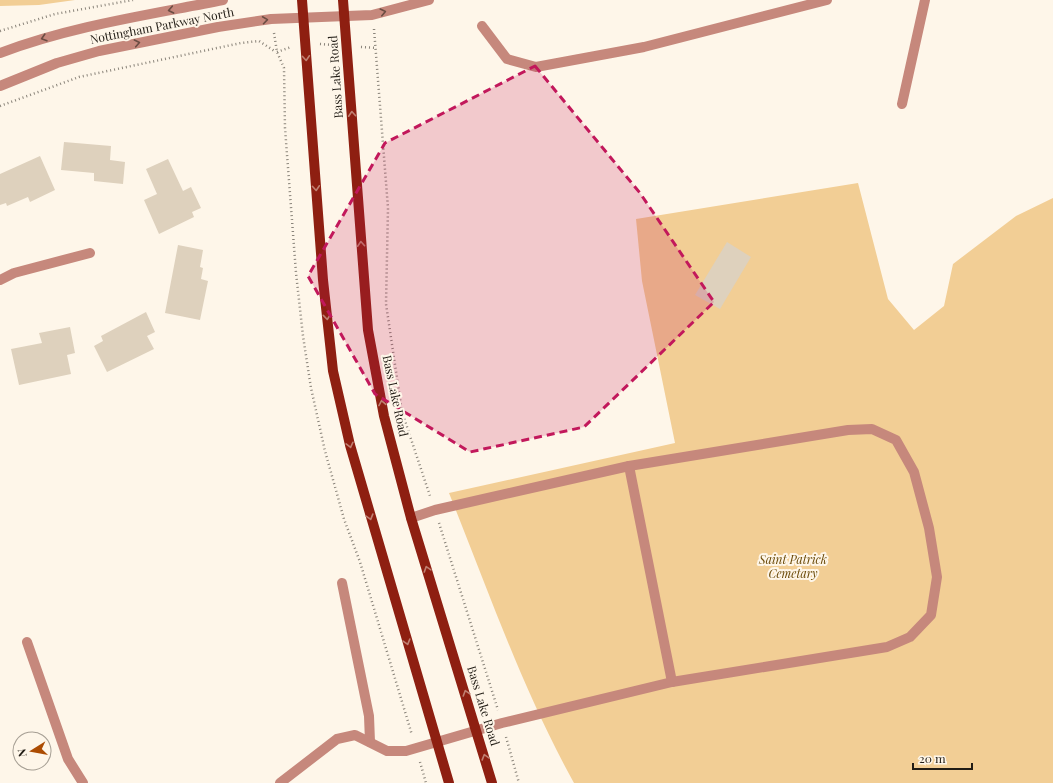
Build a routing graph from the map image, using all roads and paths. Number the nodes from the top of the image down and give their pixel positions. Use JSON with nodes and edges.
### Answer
{"nodes":[{"id":1,"x":133,"y":0,"type":"edge"},
{"id":2,"x":223,"y":0,"type":"edge"},
{"id":3,"x":302,"y":0,"type":"edge"},
{"id":4,"x":343,"y":0,"type":"edge"},
{"id":5,"x":429,"y":0,"type":"edge"},
{"id":6,"x":827,"y":0,"type":"edge"},
{"id":7,"x":923,"y":0,"type":"edge"},
{"id":8,"x":344,"y":17,"type":"junction"},
{"id":9,"x":303,"y":19,"type":"junction"},
{"id":10,"x":482,"y":26,"type":"dead end"},
{"id":11,"x":0,"y":31,"type":"edge"},
{"id":12,"x":305,"y":42,"type":"junction"},
{"id":13,"x":347,"y":46,"type":"junction"},
{"id":14,"x":0,"y":53,"type":"edge"},
{"id":15,"x":0,"y":86,"type":"edge"},
{"id":16,"x":902,"y":104,"type":"dead end"},
{"id":17,"x":0,"y":106,"type":"edge"},
{"id":18,"x":90,"y":253,"type":"dead end"},
{"id":19,"x":0,"y":280,"type":"edge"},
{"id":20,"x":629,"y":466,"type":"junction"},
{"id":21,"x":432,"y":501,"type":"dead end"},
{"id":22,"x":411,"y":518,"type":"junction"},
{"id":23,"x":438,"y":519,"type":"dead end"},
{"id":24,"x":342,"y":583,"type":"dead end"},
{"id":25,"x":27,"y":642,"type":"dead end"},
{"id":26,"x":672,"y":682,"type":"junction"},
{"id":27,"x":498,"y":710,"type":"dead end"},
{"id":28,"x":477,"y":731,"type":"junction"},
{"id":29,"x":506,"y":736,"type":"dead end"},
{"id":30,"x":436,"y":741,"type":"junction"},
{"id":31,"x":370,"y":742,"type":"junction"},
{"id":32,"x":420,"y":763,"type":"dead end"},
{"id":33,"x":83,"y":783,"type":"edge"},
{"id":34,"x":280,"y":783,"type":"edge"},
{"id":35,"x":426,"y":783,"type":"edge"},
{"id":36,"x":448,"y":783,"type":"edge"},
{"id":37,"x":492,"y":783,"type":"edge"},
{"id":38,"x":519,"y":783,"type":"edge"}],
"edges":[{"from":1,"to":11,"type":"path"},
{"from":2,"to":14,"type":"street","name":"Nottingham Parkway North","one_way":true},
{"from":3,"to":9,"type":"main road"},
{"from":4,"to":8,"type":"main road","name":"Bass Lake Road"},
{"from":8,"to":5,"type":"street","name":"Nottingham Parkway North","one_way":true},
{"from":6,"to":10,"type":"street"},
{"from":7,"to":16,"type":"street"},
{"from":8,"to":9,"type":"street","name":"Nottingham Parkway North"},
{"from":8,"to":13,"type":"main road","name":"Bass Lake Road"},
{"from":9,"to":12,"type":"main road"},
{"from":15,"to":9,"type":"street","name":"Nottingham Parkway North","one_way":true},
{"from":12,"to":13,"type":"path"},
{"from":12,"to":17,"type":"path"},
{"from":12,"to":30,"type":"main road","one_way":true},
{"from":13,"to":21,"type":"path"},
{"from":22,"to":13,"type":"main road","name":"Bass Lake Road","one_way":true},
{"from":18,"to":19,"type":"street"},
{"from":20,"to":22,"type":"street"},
{"from":20,"to":26,"type":"street"},
{"from":20,"to":26,"type":"street"},
{"from":28,"to":22,"type":"main road","name":"Bass Lake Road","one_way":true},
{"from":23,"to":27,"type":"path"},
{"from":24,"to":31,"type":"street"},
{"from":25,"to":33,"type":"street"},
{"from":26,"to":28,"type":"street"},
{"from":28,"to":30,"type":"street"},
{"from":37,"to":28,"type":"main road","name":"Bass Lake Road","one_way":true},
{"from":29,"to":38,"type":"path"},
{"from":30,"to":31,"type":"street"},
{"from":30,"to":36,"type":"main road"},
{"from":31,"to":34,"type":"street"},
{"from":32,"to":35,"type":"path"}]}
